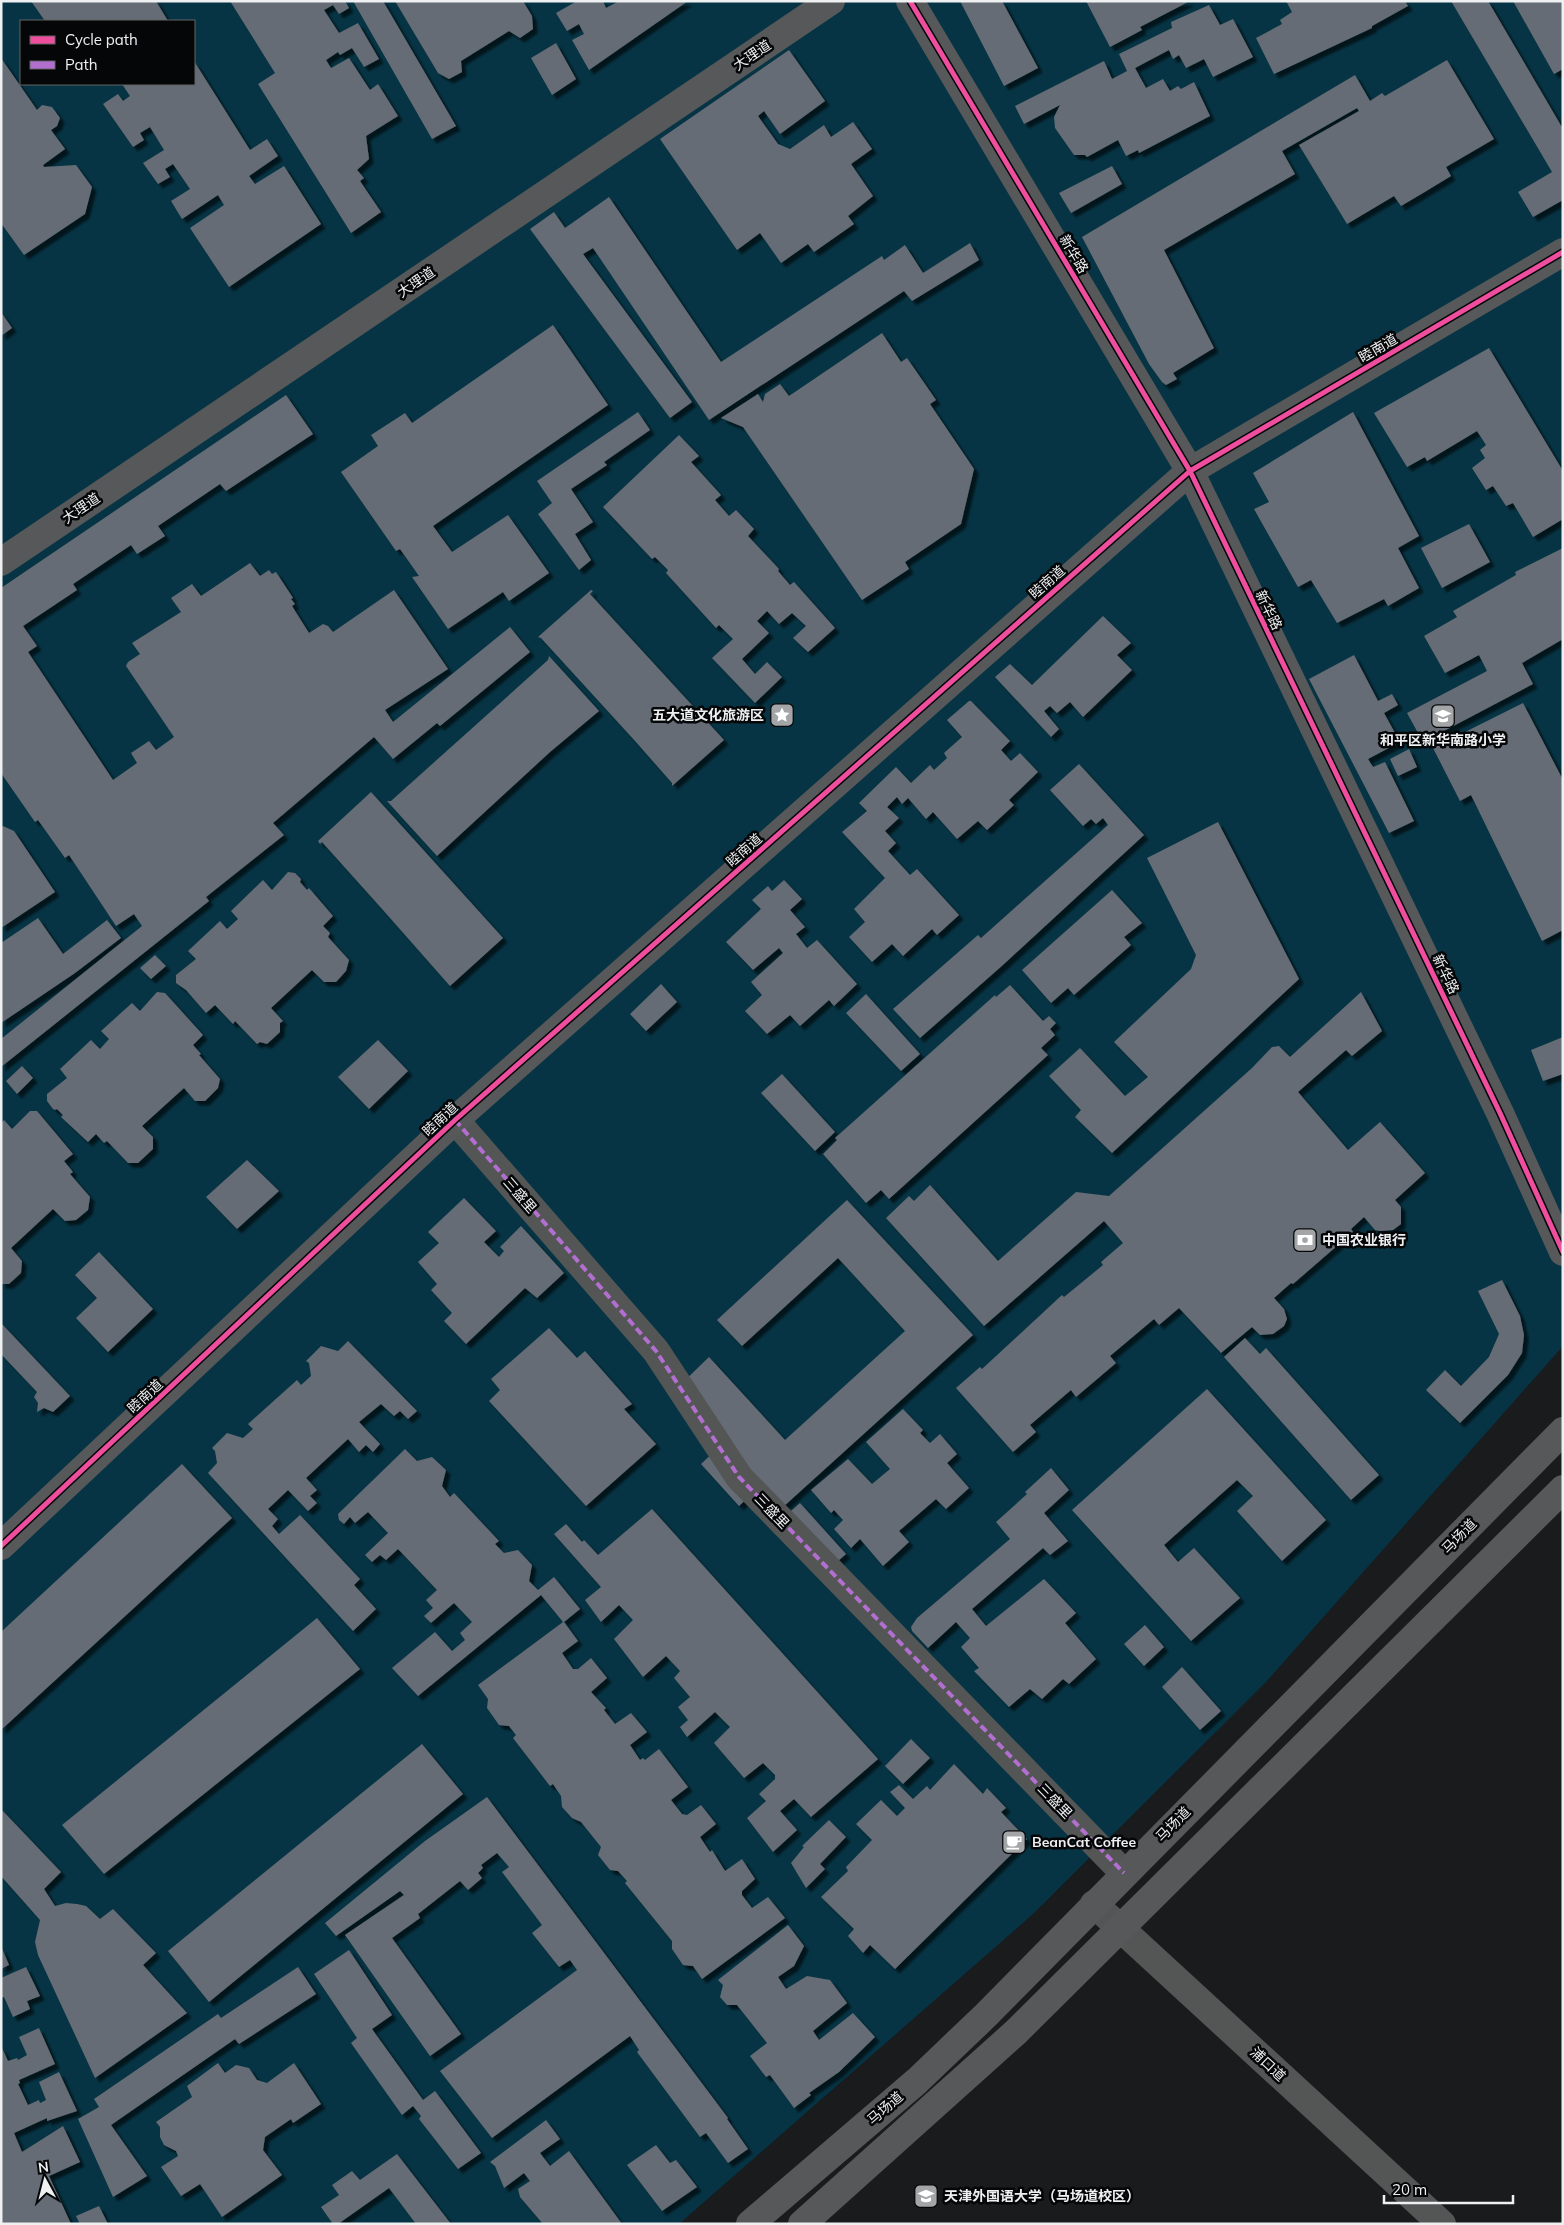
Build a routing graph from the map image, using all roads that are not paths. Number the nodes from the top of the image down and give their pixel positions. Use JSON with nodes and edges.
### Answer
{"nodes":[{"id":1,"x":831,"y":1,"type":"edge"},
{"id":2,"x":910,"y":1,"type":"edge"},
{"id":3,"x":1563,"y":252,"type":"edge"},
{"id":4,"x":1190,"y":471,"type":"junction"},
{"id":5,"x":1,"y":562,"type":"edge"},
{"id":6,"x":455,"y":1120,"type":"junction"},
{"id":7,"x":1563,"y":1252,"type":"edge"},
{"id":8,"x":1563,"y":1431,"type":"edge"},
{"id":9,"x":1563,"y":1489,"type":"edge"},
{"id":10,"x":1,"y":1546,"type":"edge"},
{"id":11,"x":1124,"y":1873,"type":"junction"},
{"id":12,"x":1094,"y":1904,"type":"junction"},
{"id":13,"x":1120,"y":1928,"type":"junction"},
{"id":14,"x":750,"y":2224,"type":"edge"},
{"id":15,"x":802,"y":2224,"type":"edge"},
{"id":16,"x":1442,"y":2224,"type":"edge"}],
"edges":[{"from":1,"to":5,"type":"street","name":"大理道"},
{"from":2,"to":4,"type":"street","name":"新华路"},
{"from":3,"to":4,"type":"street","name":"睦南道"},
{"from":4,"to":6,"type":"street","name":"睦南道"},
{"from":4,"to":7,"type":"street","name":"新华路"},
{"from":6,"to":10,"type":"street","name":"睦南道"},
{"from":6,"to":11,"type":"street","name":"三盛里"},
{"from":8,"to":11,"type":"street","name":"马场道"},
{"from":9,"to":13,"type":"street"},
{"from":11,"to":12,"type":"street","name":"马场道"},
{"from":12,"to":13,"type":"street","name":"浦口道"},
{"from":12,"to":14,"type":"street","name":"马场道"},
{"from":13,"to":15,"type":"street"},
{"from":13,"to":16,"type":"street","name":"浦口道"}]}
